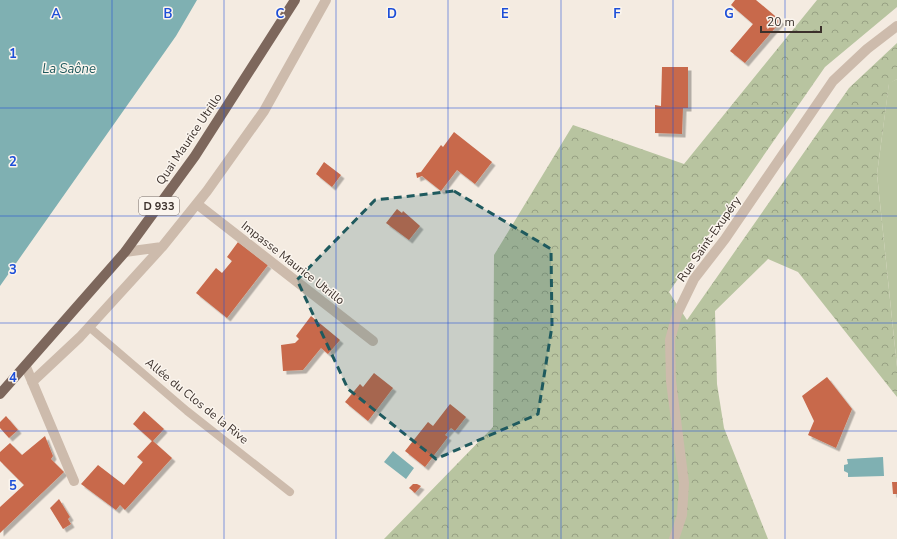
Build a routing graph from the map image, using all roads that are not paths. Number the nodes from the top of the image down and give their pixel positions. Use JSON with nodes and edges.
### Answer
{"nodes":[{"id":1,"x":295,"y":0,"type":"edge"},
{"id":2,"x":326,"y":0,"type":"edge"},
{"id":3,"x":897,"y":26,"type":"edge"},
{"id":4,"x":196,"y":204,"type":"junction"},
{"id":5,"x":162,"y":247,"type":"junction"},
{"id":6,"x":125,"y":252,"type":"junction"},
{"id":7,"x":89,"y":327,"type":"junction"},
{"id":8,"x":373,"y":341,"type":"dead end"},
{"id":9,"x":26,"y":367,"type":"junction"},
{"id":10,"x":32,"y":382,"type":"junction"},
{"id":11,"x":0,"y":394,"type":"edge"},
{"id":12,"x":74,"y":481,"type":"dead end"},
{"id":13,"x":290,"y":492,"type":"dead end"},
{"id":14,"x":674,"y":539,"type":"edge"}],
"edges":[{"from":1,"to":6,"type":"main road","name":"Quai Maurice Utrillo","number":"D 933"},
{"from":2,"to":4,"type":"street"},
{"from":3,"to":14,"type":"street","name":"Rue Saint-Exupéry"},
{"from":4,"to":5,"type":"street"},
{"from":4,"to":8,"type":"street","name":"Impasse Maurice Utrillo"},
{"from":5,"to":6,"type":"street"},
{"from":5,"to":7,"type":"street"},
{"from":6,"to":9,"type":"main road","name":"Quai Maurice Utrillo","number":"D 933"},
{"from":7,"to":10,"type":"street"},
{"from":7,"to":13,"type":"lane","name":"Allée du Clos de la Rive"},
{"from":9,"to":10,"type":"street"},
{"from":9,"to":11,"type":"main road","name":"Quai Maurice Utrillo","number":"D 933"},
{"from":10,"to":12,"type":"street"}]}
